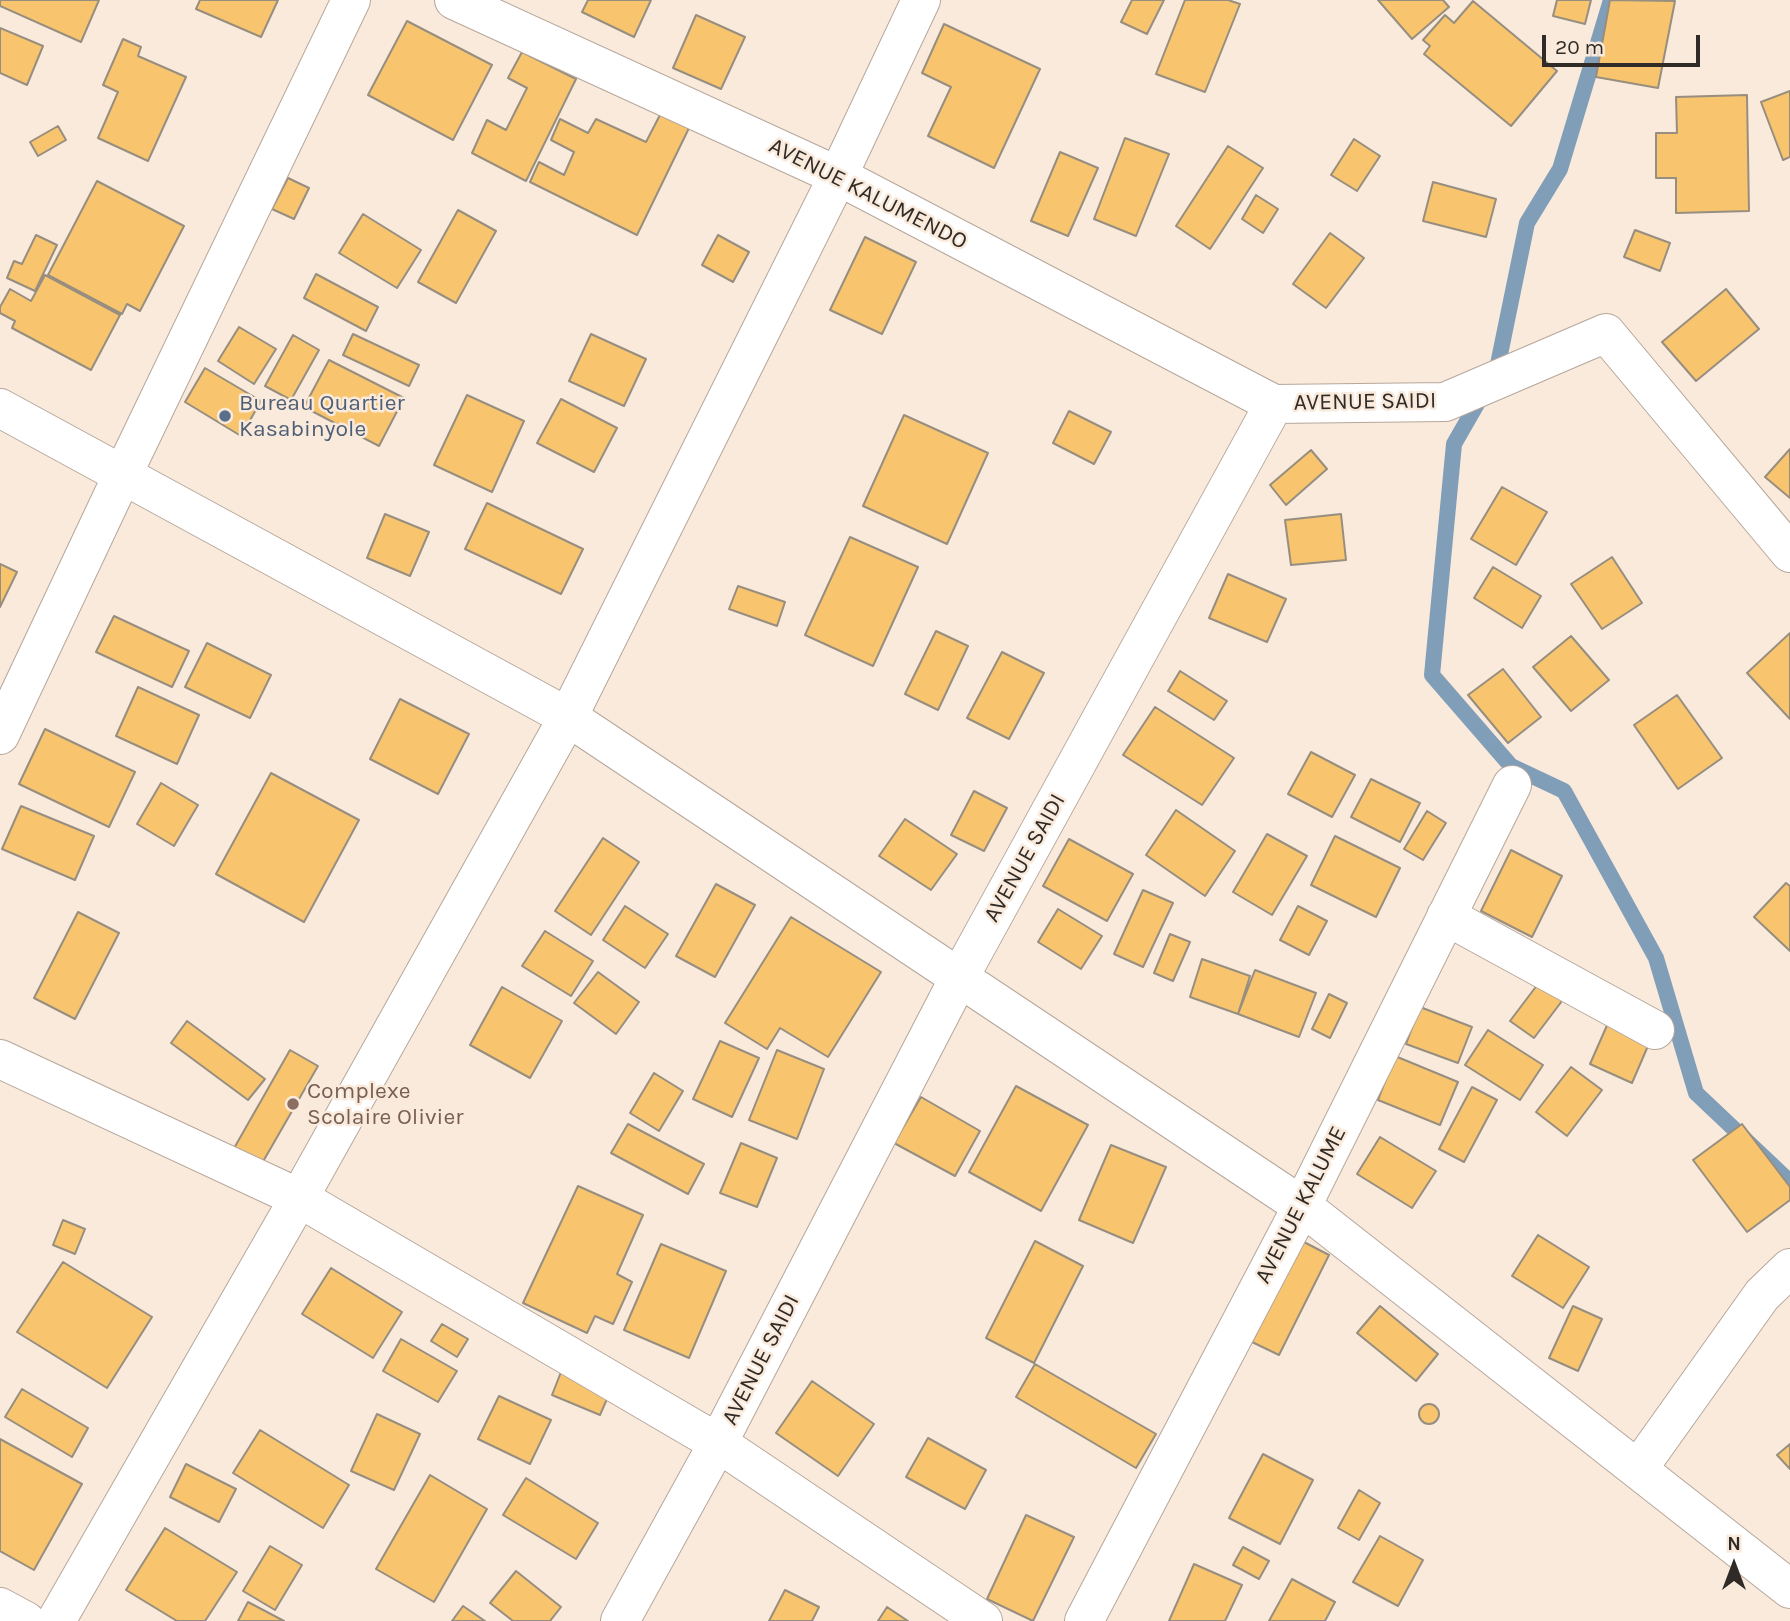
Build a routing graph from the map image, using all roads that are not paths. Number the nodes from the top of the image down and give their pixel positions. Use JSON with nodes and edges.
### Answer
{"nodes":[{"id":1,"x":351,"y":0,"type":"edge"},
{"id":2,"x":454,"y":0,"type":"edge"},
{"id":3,"x":921,"y":0,"type":"edge"},
{"id":4,"x":838,"y":176,"type":"junction"},
{"id":5,"x":1274,"y":404,"type":"junction"},
{"id":6,"x":0,"y":408,"type":"edge"},
{"id":7,"x":122,"y":476,"type":"junction"},
{"id":8,"x":1790,"y":553,"type":"edge"},
{"id":9,"x":568,"y":717,"type":"junction"},
{"id":10,"x":0,"y":735,"type":"edge"},
{"id":11,"x":1512,"y":785,"type":"dead end"},
{"id":12,"x":1446,"y":916,"type":"junction"},
{"id":13,"x":959,"y":978,"type":"junction"},
{"id":14,"x":1655,"y":1030,"type":"dead end"},
{"id":15,"x":0,"y":1059,"type":"edge"},
{"id":16,"x":299,"y":1198,"type":"junction"},
{"id":17,"x":1302,"y":1206,"type":"junction"},
{"id":18,"x":1790,"y":1268,"type":"edge"},
{"id":19,"x":718,"y":1443,"type":"junction"},
{"id":20,"x":1638,"y":1469,"type":"junction"},
{"id":21,"x":1790,"y":1588,"type":"edge"},
{"id":22,"x":0,"y":1607,"type":"edge"},
{"id":23,"x":26,"y":1621,"type":"edge"},
{"id":24,"x":56,"y":1621,"type":"edge"},
{"id":25,"x":620,"y":1621,"type":"edge"},
{"id":26,"x":983,"y":1621,"type":"edge"},
{"id":27,"x":1084,"y":1621,"type":"edge"}],
"edges":[{"from":1,"to":7,"type":"street"},
{"from":2,"to":4,"type":"street","name":"AVENUE KALUMENDO"},
{"from":3,"to":4,"type":"street"},
{"from":4,"to":5,"type":"street","name":"AVENUE KALUMENDO"},
{"from":4,"to":9,"type":"street"},
{"from":5,"to":8,"type":"street","name":"AVENUE SAIDI"},
{"from":5,"to":13,"type":"street","name":"AVENUE SAIDI"},
{"from":6,"to":7,"type":"street"},
{"from":7,"to":9,"type":"street"},
{"from":7,"to":10,"type":"street"},
{"from":9,"to":13,"type":"street"},
{"from":9,"to":16,"type":"street"},
{"from":11,"to":12,"type":"street","name":"AVENUE KALUME"},
{"from":12,"to":14,"type":"street"},
{"from":12,"to":17,"type":"street","name":"AVENUE KALUME"},
{"from":13,"to":17,"type":"street"},
{"from":13,"to":19,"type":"street","name":"AVENUE SAIDI"},
{"from":15,"to":16,"type":"street"},
{"from":16,"to":19,"type":"street"},
{"from":16,"to":24,"type":"street"},
{"from":17,"to":20,"type":"street"},
{"from":17,"to":27,"type":"street","name":"AVENUE KALUME"},
{"from":18,"to":20,"type":"street"},
{"from":19,"to":25,"type":"street","name":"AVENUE SAIDI"},
{"from":19,"to":26,"type":"street"},
{"from":20,"to":21,"type":"street"},
{"from":22,"to":23,"type":"street"}]}
